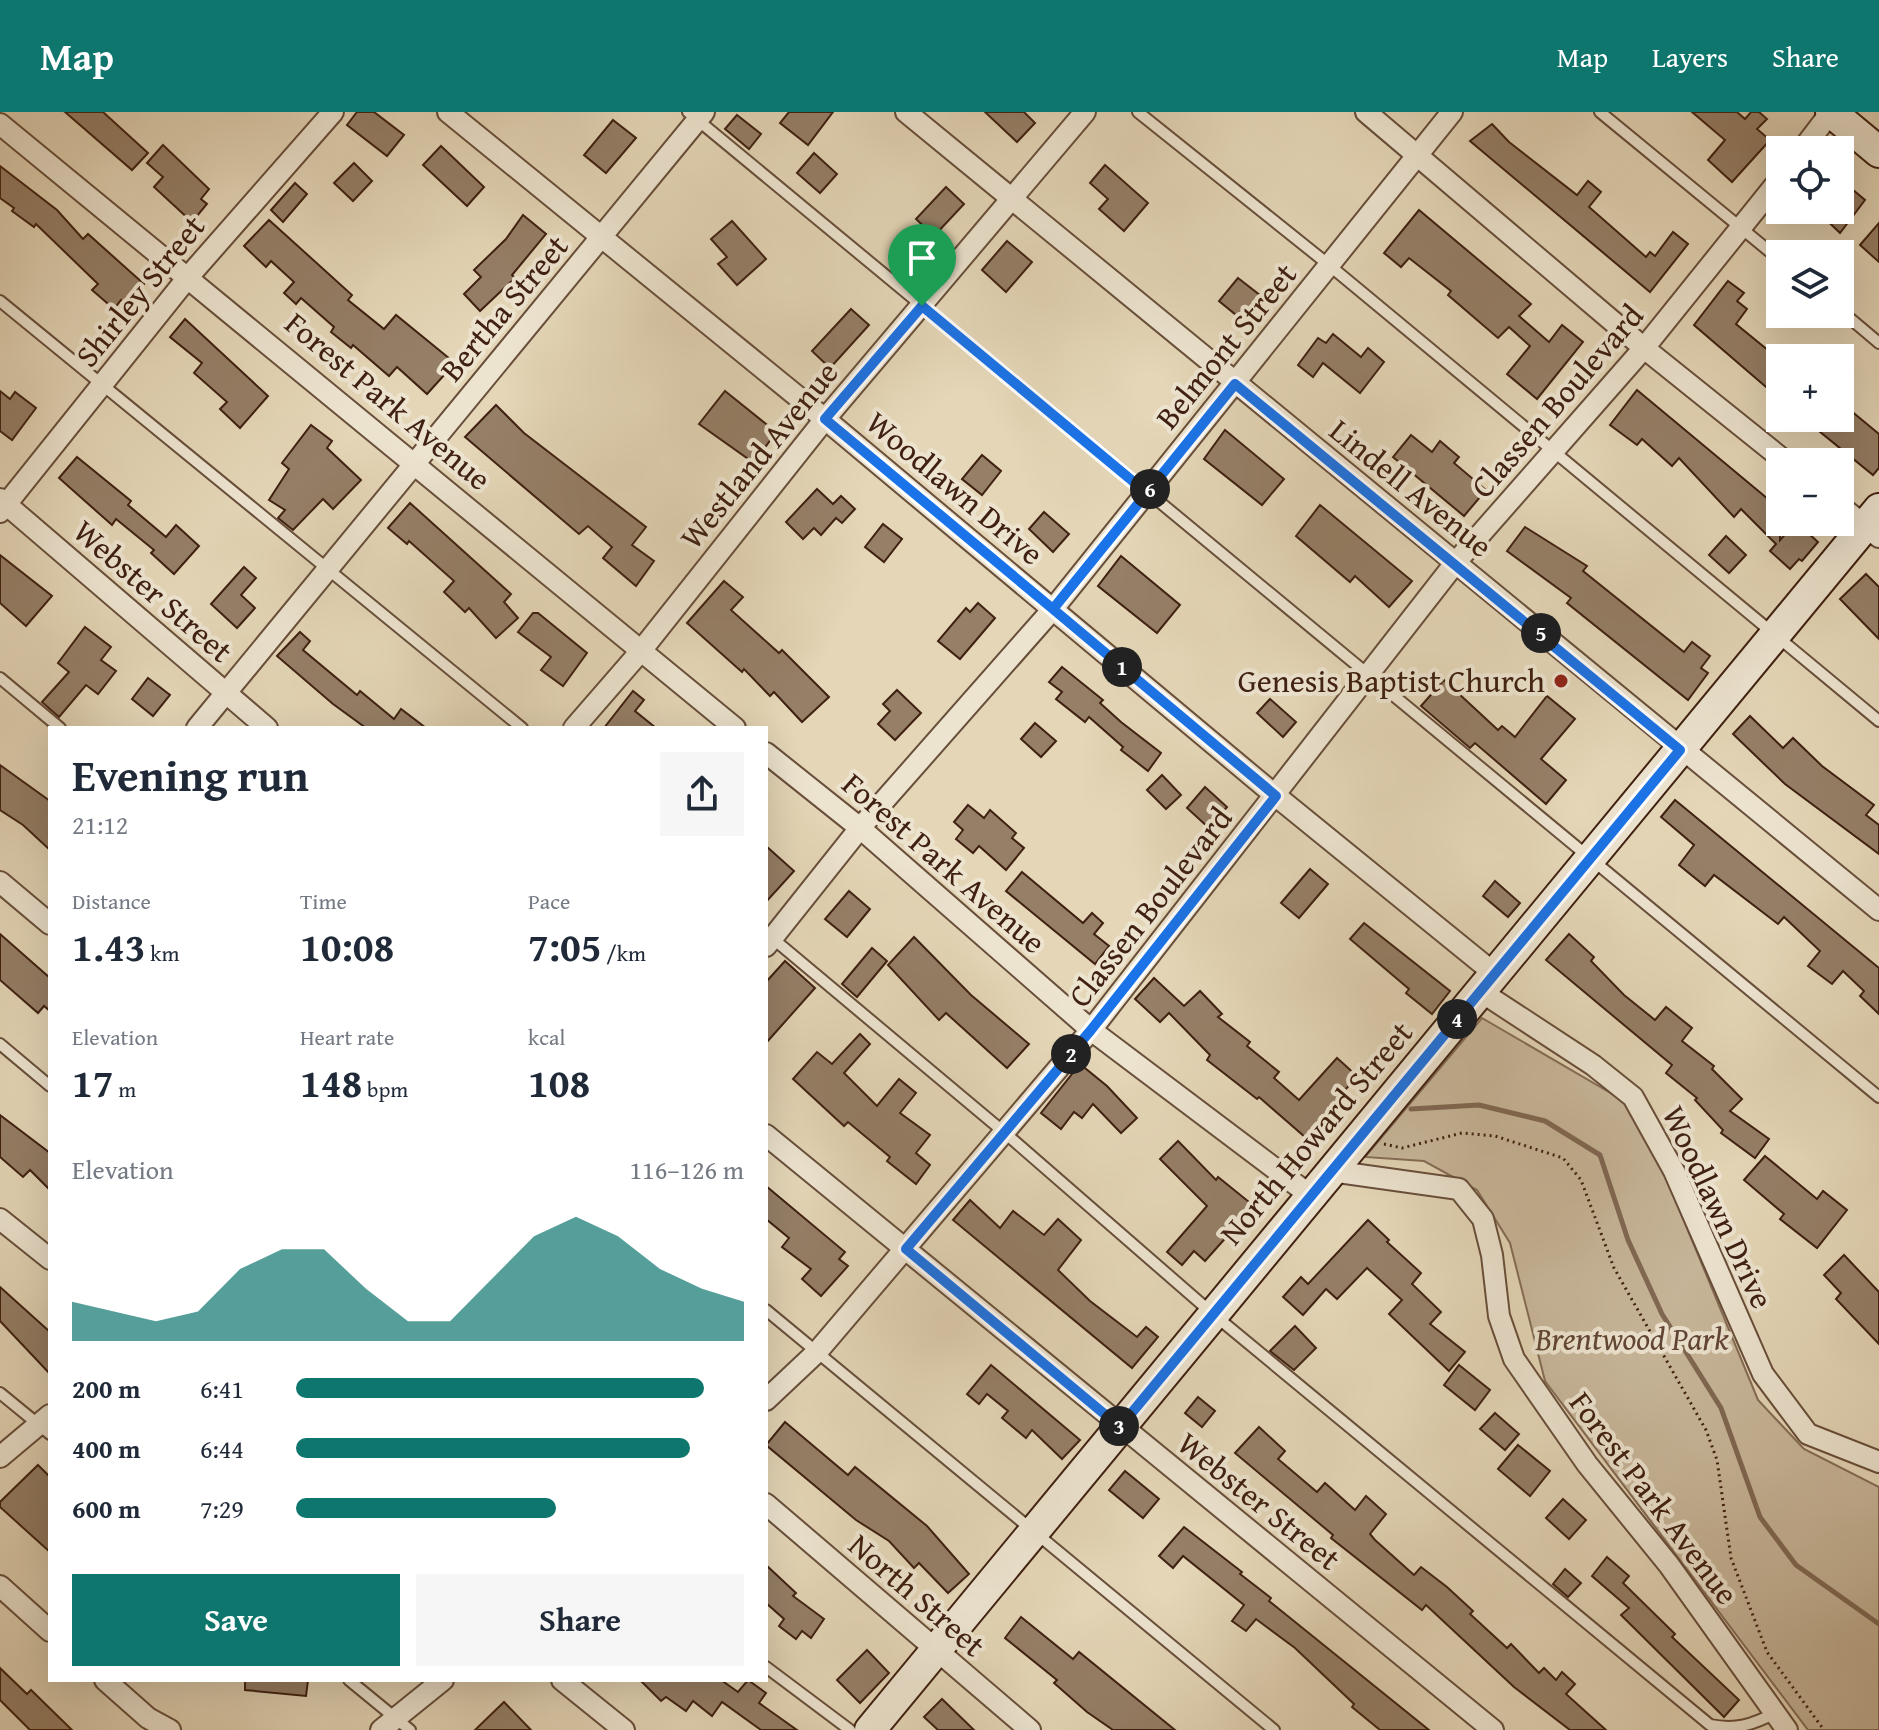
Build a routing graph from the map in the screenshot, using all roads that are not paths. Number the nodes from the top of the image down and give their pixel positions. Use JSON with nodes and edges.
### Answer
{"nodes":[{"id":1,"x":333,"y":112,"type":"edge"},
{"id":2,"x":448,"y":112,"type":"edge"},
{"id":3,"x":906,"y":112,"type":"edge"},
{"id":4,"x":1085,"y":112,"type":"edge"},
{"id":5,"x":1138,"y":112,"type":"edge"},
{"id":6,"x":1366,"y":112,"type":"edge"},
{"id":7,"x":1452,"y":112,"type":"edge"},
{"id":8,"x":1600,"y":112,"type":"edge"},
{"id":9,"x":1831,"y":112,"type":"edge"},
{"id":10,"x":696,"y":115,"type":"edge"},
{"id":11,"x":0,"y":124,"type":"edge"},
{"id":12,"x":1813,"y":136,"type":"edge"},
{"id":13,"x":1417,"y":152,"type":"junction"},
{"id":14,"x":1879,"y":152,"type":"edge"},
{"id":15,"x":1766,"y":197,"type":"edge"},
{"id":16,"x":1014,"y":199,"type":"junction"},
{"id":17,"x":1742,"y":228,"type":"junction"},
{"id":18,"x":601,"y":238,"type":"junction"},
{"id":19,"x":1766,"y":248,"type":"edge"},
{"id":20,"x":1329,"y":265,"type":"junction"},
{"id":21,"x":189,"y":276,"type":"junction"},
{"id":22,"x":0,"y":301,"type":"edge"},
{"id":23,"x":922,"y":306,"type":"junction"},
{"id":24,"x":1854,"y":322,"type":"edge"},
{"id":25,"x":1879,"y":343,"type":"edge"},
{"id":26,"x":1644,"y":348,"type":"junction"},
{"id":27,"x":102,"y":384,"type":"junction"},
{"id":28,"x":1235,"y":384,"type":"junction"},
{"id":29,"x":825,"y":419,"type":"junction"},
{"id":30,"x":1769,"y":448,"type":"edge"},
{"id":31,"x":1552,"y":453,"type":"junction"},
{"id":32,"x":415,"y":461,"type":"junction"},
{"id":33,"x":1147,"y":493,"type":"junction"},
{"id":34,"x":2,"y":505,"type":"edge"},
{"id":35,"x":1854,"y":513,"type":"edge"},
{"id":36,"x":1874,"y":524,"type":"edge"},
{"id":37,"x":1456,"y":562,"type":"junction"},
{"id":38,"x":326,"y":571,"type":"junction"},
{"id":39,"x":1053,"y":609,"type":"junction"},
{"id":40,"x":1774,"y":636,"type":"junction"},
{"id":41,"x":640,"y":652,"type":"junction"},
{"id":42,"x":1369,"y":675,"type":"junction"},
{"id":43,"x":0,"y":678,"type":"edge"},
{"id":44,"x":226,"y":693,"type":"junction"},
{"id":45,"x":1879,"y":721,"type":"edge"},
{"id":46,"x":58,"y":726,"type":"edge"},
{"id":47,"x":199,"y":726,"type":"edge"},
{"id":48,"x":265,"y":726,"type":"edge"},
{"id":49,"x":520,"y":726,"type":"edge"},
{"id":50,"x":576,"y":726,"type":"edge"},
{"id":51,"x":732,"y":726,"type":"edge"},
{"id":52,"x":1680,"y":750,"type":"junction"},
{"id":53,"x":768,"y":755,"type":"edge"},
{"id":54,"x":1276,"y":796,"type":"junction"},
{"id":55,"x":860,"y":828,"type":"junction"},
{"id":56,"x":1589,"y":859,"type":"junction"},
{"id":57,"x":0,"y":882,"type":"edge"},
{"id":58,"x":1879,"y":910,"type":"edge"},
{"id":59,"x":47,"y":915,"type":"edge"},
{"id":60,"x":768,"y":939,"type":"edge"},
{"id":61,"x":1487,"y":982,"type":"junction"},
{"id":62,"x":1091,"y":1030,"type":"junction"},
{"id":63,"x":0,"y":1044,"type":"edge"},
{"id":64,"x":48,"y":1084,"type":"edge"},
{"id":65,"x":1879,"y":1097,"type":"edge"},
{"id":66,"x":1005,"y":1133,"type":"junction"},
{"id":67,"x":768,"y":1137,"type":"edge"},
{"id":68,"x":1331,"y":1171,"type":"junction"},
{"id":69,"x":1311,"y":1196,"type":"junction"},
{"id":70,"x":0,"y":1219,"type":"edge"},
{"id":71,"x":906,"y":1249,"type":"junction"},
{"id":72,"x":48,"y":1257,"type":"edge"},
{"id":73,"x":768,"y":1312,"type":"edge"},
{"id":74,"x":1213,"y":1314,"type":"junction"},
{"id":75,"x":817,"y":1352,"type":"junction"},
{"id":76,"x":0,"y":1393,"type":"edge"},
{"id":77,"x":768,"y":1398,"type":"edge"},
{"id":78,"x":47,"y":1425,"type":"edge"},
{"id":79,"x":1120,"y":1427,"type":"junction"},
{"id":80,"x":0,"y":1457,"type":"edge"},
{"id":81,"x":1879,"y":1462,"type":"edge"},
{"id":82,"x":768,"y":1506,"type":"edge"},
{"id":83,"x":1034,"y":1531,"type":"junction"},
{"id":84,"x":0,"y":1586,"type":"edge"},
{"id":85,"x":48,"y":1629,"type":"edge"},
{"id":86,"x":934,"y":1652,"type":"junction"},
{"id":87,"x":768,"y":1668,"type":"edge"},
{"id":88,"x":107,"y":1682,"type":"edge"},
{"id":89,"x":351,"y":1682,"type":"edge"},
{"id":90,"x":441,"y":1682,"type":"edge"},
{"id":91,"x":564,"y":1682,"type":"edge"},
{"id":92,"x":1775,"y":1713,"type":"junction"},
{"id":93,"x":396,"y":1727,"type":"edge"},
{"id":94,"x":170,"y":1730,"type":"edge"},
{"id":95,"x":624,"y":1730,"type":"edge"},
{"id":96,"x":850,"y":1730,"type":"edge"},
{"id":97,"x":870,"y":1730,"type":"edge"},
{"id":98,"x":1030,"y":1730,"type":"edge"},
{"id":99,"x":1274,"y":1730,"type":"edge"},
{"id":100,"x":1493,"y":1730,"type":"edge"},
{"id":101,"x":1787,"y":1730,"type":"edge"}],
"edges":[{"from":1,"to":21,"type":"street","name":"Shirley Street"},
{"from":2,"to":18,"type":"street","name":"Woodlawn Drive"},
{"from":3,"to":16,"type":"street","name":"Lindell Avenue"},
{"from":4,"to":16,"type":"street","name":"Westland Avenue"},
{"from":5,"to":20,"type":"lane"},
{"from":6,"to":13,"type":"street"},
{"from":7,"to":13,"type":"street","name":"Belmont Street"},
{"from":8,"to":17,"type":"lane"},
{"from":9,"to":12,"type":"street"},
{"from":9,"to":14,"type":"street"},
{"from":10,"to":18,"type":"street","name":"Bertha Street"},
{"from":10,"to":23,"type":"lane"},
{"from":11,"to":21,"type":"street","name":"Forest Park Avenue"},
{"from":13,"to":20,"type":"street","name":"Belmont Street"},
{"from":13,"to":26,"type":"street"},
{"from":15,"to":17,"type":"street","name":"Classen Boulevard"},
{"from":16,"to":23,"type":"street","name":"Westland Avenue"},
{"from":16,"to":28,"type":"street","name":"Lindell Avenue"},
{"from":17,"to":19,"type":"lane"},
{"from":17,"to":26,"type":"street","name":"Classen Boulevard"},
{"from":18,"to":29,"type":"street","name":"Woodlawn Drive"},
{"from":18,"to":32,"type":"street","name":"Bertha Street"},
{"from":20,"to":28,"type":"street","name":"Belmont Street"},
{"from":20,"to":31,"type":"lane"},
{"from":21,"to":27,"type":"street","name":"Shirley Street"},
{"from":21,"to":32,"type":"street","name":"Forest Park Avenue"},
{"from":22,"to":27,"type":"lane"},
{"from":23,"to":29,"type":"street","name":"Westland Avenue"},
{"from":23,"to":33,"type":"lane"},
{"from":24,"to":25,"type":"lane"},
{"from":26,"to":30,"type":"street"},
{"from":26,"to":31,"type":"street","name":"Classen Boulevard"},
{"from":27,"to":34,"type":"street","name":"Shirley Street"},
{"from":27,"to":38,"type":"lane"},
{"from":28,"to":33,"type":"street","name":"Belmont Street"},
{"from":28,"to":37,"type":"street","name":"Lindell Avenue"},
{"from":29,"to":39,"type":"street","name":"Woodlawn Drive"},
{"from":29,"to":41,"type":"street","name":"Westland Avenue"},
{"from":31,"to":37,"type":"street","name":"Classen Boulevard"},
{"from":31,"to":40,"type":"lane"},
{"from":32,"to":38,"type":"street","name":"Bertha Street"},
{"from":32,"to":41,"type":"street","name":"Forest Park Avenue"},
{"from":33,"to":39,"type":"street","name":"Belmont Street"},
{"from":33,"to":42,"type":"lane"},
{"from":34,"to":44,"type":"street","name":"Webster Street"},
{"from":35,"to":36,"type":"street"},
{"from":36,"to":40,"type":"street","name":"North Howard Street"},
{"from":37,"to":42,"type":"street","name":"Classen Boulevard"},
{"from":37,"to":52,"type":"street","name":"Lindell Avenue"},
{"from":38,"to":44,"type":"street","name":"Bertha Street"},
{"from":38,"to":49,"type":"lane"},
{"from":39,"to":54,"type":"street","name":"Woodlawn Drive"},
{"from":39,"to":55,"type":"street","name":"Belmont Street"},
{"from":40,"to":45,"type":"lane"},
{"from":40,"to":52,"type":"street","name":"North Howard Street"},
{"from":41,"to":50,"type":"street","name":"Westland Avenue"},
{"from":41,"to":51,"type":"street","name":"Forest Park Avenue"},
{"from":42,"to":54,"type":"street","name":"Classen Boulevard"},
{"from":42,"to":56,"type":"lane"},
{"from":43,"to":46,"type":"lane"},
{"from":44,"to":47,"type":"street","name":"Bertha Street"},
{"from":44,"to":48,"type":"street","name":"Webster Street"},
{"from":52,"to":56,"type":"street","name":"North Howard Street"},
{"from":52,"to":58,"type":"street","name":"Lindell Avenue"},
{"from":53,"to":55,"type":"street","name":"Forest Park Avenue"},
{"from":54,"to":61,"type":"street","name":"Woodlawn Drive"},
{"from":54,"to":62,"type":"street","name":"Classen Boulevard"},
{"from":55,"to":60,"type":"street","name":"Belmont Street"},
{"from":55,"to":62,"type":"street","name":"Forest Park Avenue"},
{"from":56,"to":61,"type":"street","name":"North Howard Street"},
{"from":56,"to":65,"type":"lane"},
{"from":57,"to":59,"type":"street"},
{"from":60,"to":66,"type":"lane"},
{"from":61,"to":68,"type":"street","name":"North Howard Street"},
{"from":61,"to":81,"type":"street","name":"Woodlawn Drive"},
{"from":62,"to":66,"type":"street","name":"Classen Boulevard"},
{"from":62,"to":69,"type":"street","name":"Forest Park Avenue"},
{"from":63,"to":64,"type":"lane"},
{"from":66,"to":71,"type":"street","name":"Classen Boulevard"},
{"from":66,"to":74,"type":"lane"},
{"from":67,"to":71,"type":"street","name":"Webster Street"},
{"from":68,"to":69,"type":"street","name":"North Howard Street"},
{"from":68,"to":92,"type":"street","name":"Forest Park Avenue"},
{"from":69,"to":74,"type":"street","name":"North Howard Street"},
{"from":70,"to":72,"type":"street"},
{"from":71,"to":75,"type":"street","name":"Classen Boulevard"},
{"from":71,"to":79,"type":"street","name":"Webster Street"},
{"from":73,"to":75,"type":"lane"},
{"from":74,"to":79,"type":"street","name":"North Howard Street"},
{"from":74,"to":92,"type":"lane"},
{"from":75,"to":77,"type":"street","name":"Classen Boulevard"},
{"from":75,"to":83,"type":"lane"},
{"from":76,"to":78,"type":"lane"},
{"from":78,"to":80,"type":"street"},
{"from":79,"to":83,"type":"street","name":"North Howard Street"},
{"from":79,"to":100,"type":"street","name":"Webster Street"},
{"from":82,"to":86,"type":"street","name":"North Street"},
{"from":83,"to":86,"type":"street","name":"North Howard Street"},
{"from":83,"to":99,"type":"lane"},
{"from":84,"to":85,"type":"street"},
{"from":86,"to":97,"type":"street","name":"North Howard Street"},
{"from":86,"to":98,"type":"street","name":"North Street"},
{"from":87,"to":96,"type":"lane"},
{"from":88,"to":94,"type":"street"},
{"from":89,"to":93,"type":"lane"},
{"from":90,"to":93,"type":"street"},
{"from":91,"to":95,"type":"street"},
{"from":92,"to":101,"type":"street","name":"Forest Park Avenue"}]}
